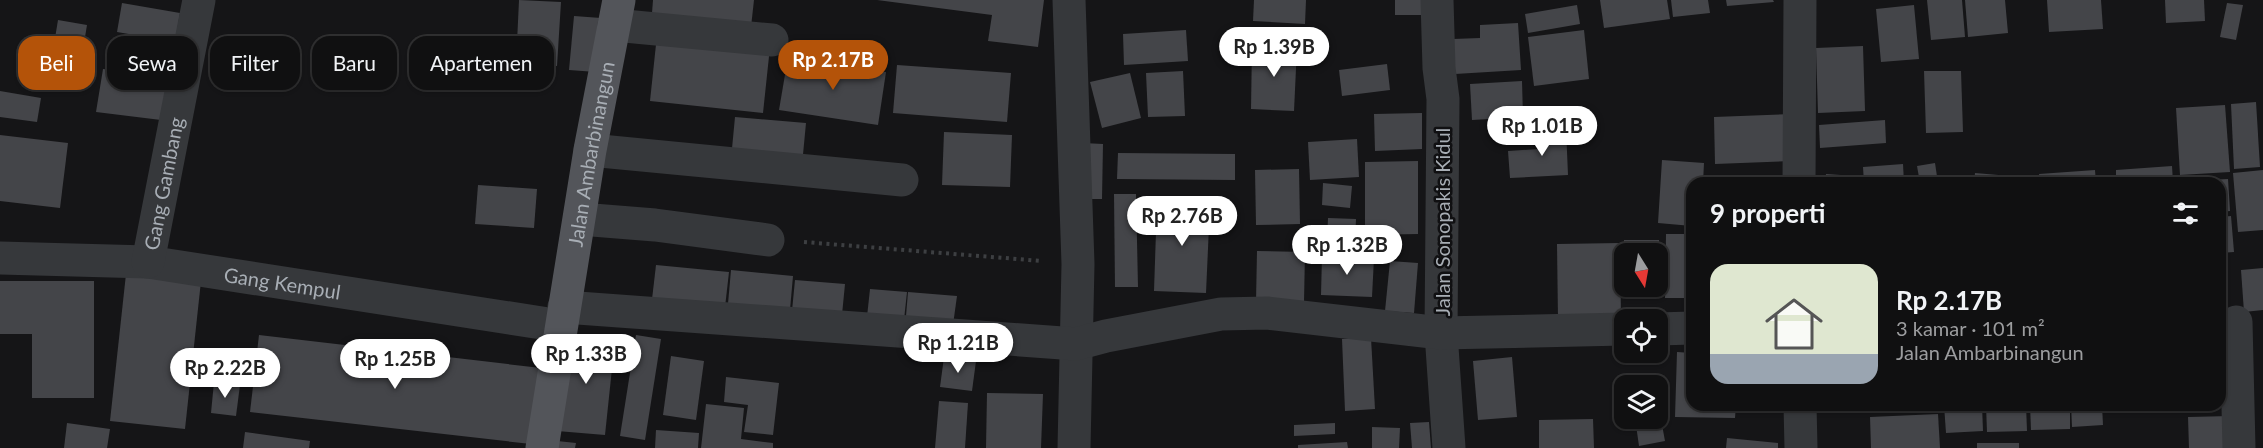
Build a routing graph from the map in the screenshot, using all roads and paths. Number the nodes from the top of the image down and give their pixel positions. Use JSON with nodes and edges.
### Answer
{"nodes":[{"id":1,"x":199,"y":0,"type":"edge"},
{"id":2,"x":1069,"y":0,"type":"edge"},
{"id":3,"x":1437,"y":0,"type":"edge"},
{"id":4,"x":1800,"y":0,"type":"edge"},
{"id":5,"x":616,"y":13,"type":"edge"},
{"id":6,"x":772,"y":40,"type":"dead end"},
{"id":7,"x":590,"y":150,"type":"junction"},
{"id":8,"x":1799,"y":177,"type":"edge"},
{"id":9,"x":902,"y":180,"type":"dead end"},
{"id":10,"x":579,"y":219,"type":"junction"},
{"id":11,"x":768,"y":240,"type":"joint"},
{"id":12,"x":0,"y":258,"type":"edge"},
{"id":13,"x":148,"y":262,"type":"junction"},
{"id":14,"x":1078,"y":264,"type":"junction"},
{"id":15,"x":562,"y":316,"type":"junction"},
{"id":16,"x":2240,"y":322,"type":"edge"},
{"id":17,"x":1686,"y":328,"type":"edge"},
{"id":18,"x":1614,"y":329,"type":"edge"},
{"id":19,"x":1668,"y":329,"type":"edge"},
{"id":20,"x":1441,"y":333,"type":"junction"},
{"id":21,"x":1076,"y":344,"type":"junction"},
{"id":22,"x":1800,"y":411,"type":"edge"},
{"id":23,"x":542,"y":448,"type":"edge"},
{"id":24,"x":1074,"y":448,"type":"edge"},
{"id":25,"x":1449,"y":448,"type":"edge"},
{"id":26,"x":1801,"y":448,"type":"edge"},
{"id":27,"x":2239,"y":448,"type":"edge"}],
"edges":[{"from":1,"to":13,"type":"street","name":"Gang Gambang"},
{"from":2,"to":14,"type":"street"},
{"from":3,"to":20,"type":"street","name":"Jalan Sonopakis Kidul"},
{"from":4,"to":8,"type":"street"},
{"from":5,"to":6,"type":"street"},
{"from":5,"to":7,"type":"main road","name":"Jalan Ambarbinangun"},
{"from":7,"to":9,"type":"street"},
{"from":7,"to":10,"type":"main road","name":"Jalan Ambarbinangun"},
{"from":10,"to":11,"type":"street"},
{"from":10,"to":15,"type":"main road","name":"Jalan Ambarbinangun"},
{"from":11,"to":14,"type":"path"},
{"from":12,"to":13,"type":"street","name":"Gang Kempul"},
{"from":13,"to":15,"type":"street","name":"Gang Kempul"},
{"from":14,"to":21,"type":"street"},
{"from":15,"to":21,"type":"street","name":"Gang Kempul"},
{"from":15,"to":23,"type":"main road","name":"Jalan Ambarbinangun"},
{"from":16,"to":27,"type":"street"},
{"from":17,"to":19,"type":"street"},
{"from":18,"to":20,"type":"street","name":"Jalan Sonopakis Kidul"},
{"from":20,"to":21,"type":"street","name":"Gang Kempul"},
{"from":20,"to":25,"type":"street"},
{"from":21,"to":24,"type":"street"},
{"from":22,"to":26,"type":"street"}]}
